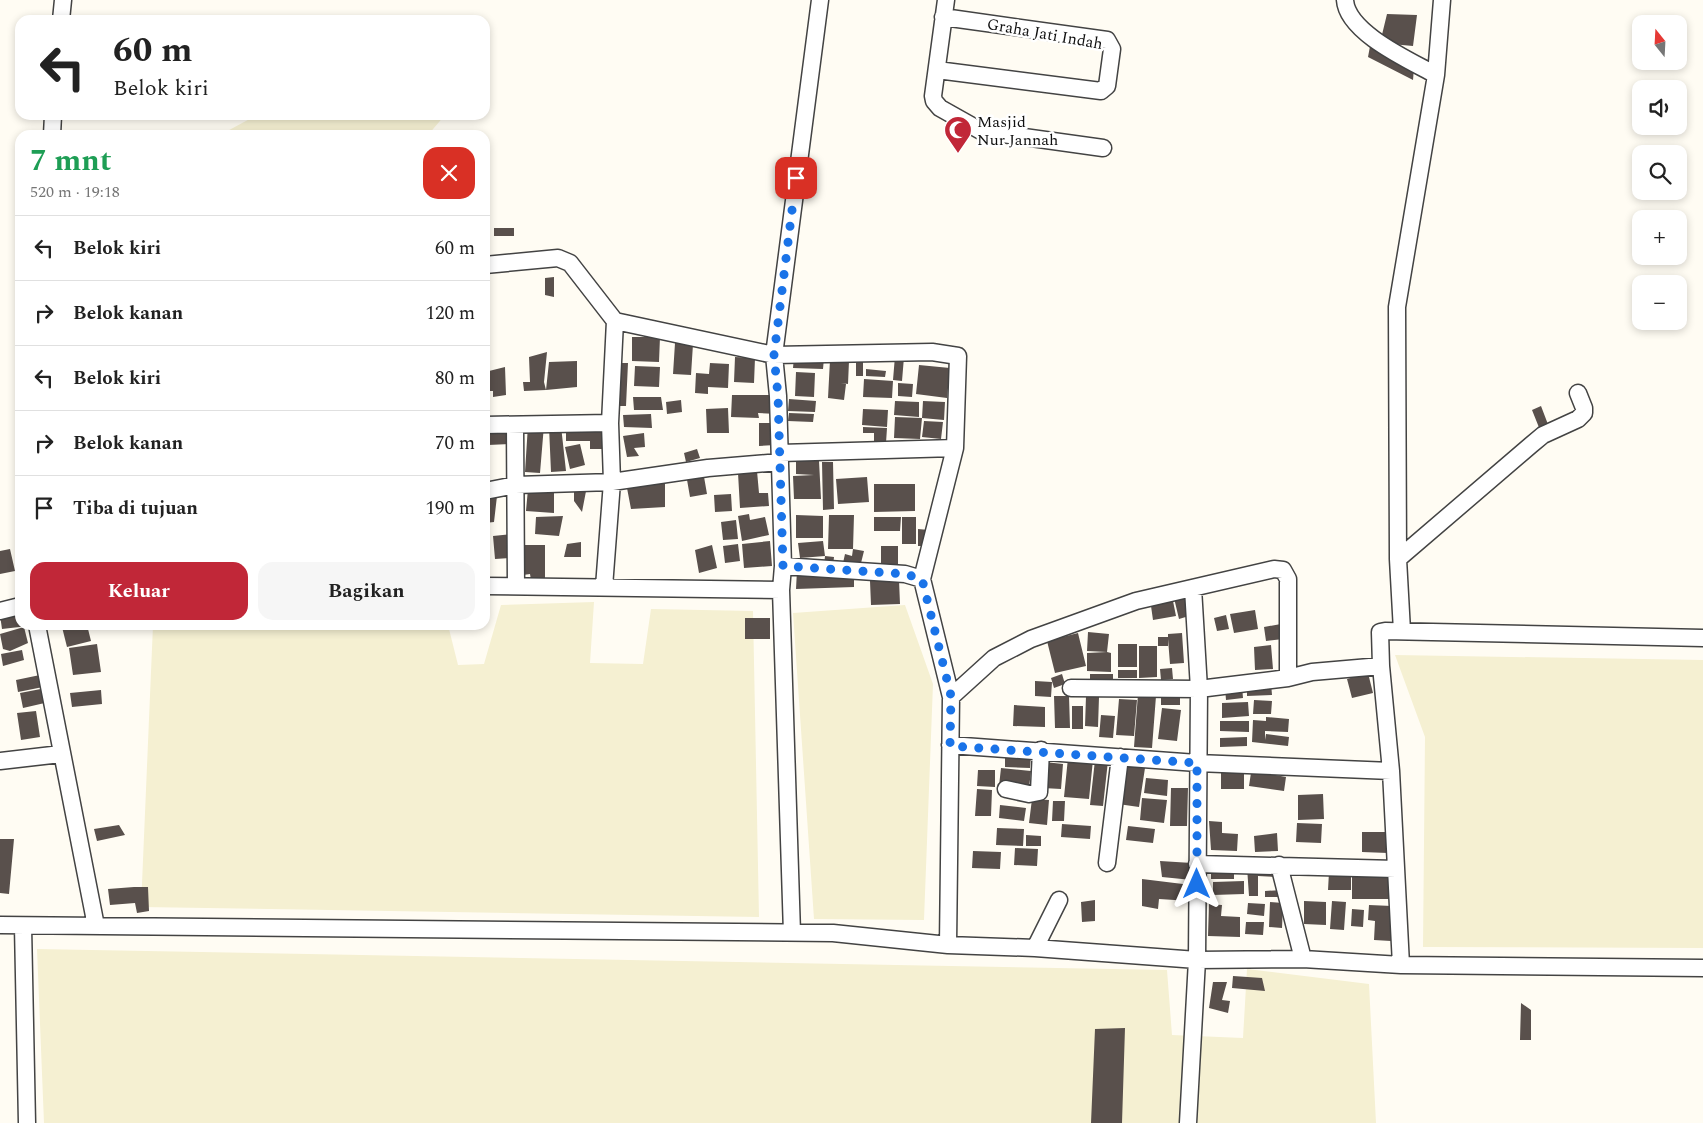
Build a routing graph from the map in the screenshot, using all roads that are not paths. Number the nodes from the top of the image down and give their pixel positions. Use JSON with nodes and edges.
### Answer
{"nodes":[{"id":1,"x":63,"y":0,"type":"edge"},
{"id":2,"x":820,"y":0,"type":"edge"},
{"id":3,"x":946,"y":0,"type":"edge"},
{"id":4,"x":1346,"y":0,"type":"edge"},
{"id":5,"x":1442,"y":0,"type":"edge"},
{"id":6,"x":62,"y":15,"type":"edge"},
{"id":7,"x":944,"y":16,"type":"junction"},
{"id":8,"x":937,"y":70,"type":"junction"},
{"id":9,"x":1436,"y":75,"type":"junction"},
{"id":10,"x":1103,"y":148,"type":"dead end"},
{"id":11,"x":490,"y":265,"type":"edge"},
{"id":12,"x":615,"y":321,"type":"junction"},
{"id":13,"x":774,"y":355,"type":"junction"},
{"id":14,"x":1578,"y":393,"type":"dead end"},
{"id":15,"x":610,"y":423,"type":"junction"},
{"id":16,"x":515,"y":425,"type":"junction"},
{"id":17,"x":490,"y":426,"type":"edge"},
{"id":18,"x":955,"y":448,"type":"junction"},
{"id":19,"x":780,"y":458,"type":"junction"},
{"id":20,"x":612,"y":482,"type":"junction"},
{"id":21,"x":516,"y":486,"type":"junction"},
{"id":22,"x":490,"y":489,"type":"edge"},
{"id":23,"x":1398,"y":559,"type":"junction"},
{"id":24,"x":783,"y":566,"type":"junction"},
{"id":25,"x":922,"y":579,"type":"junction"},
{"id":26,"x":490,"y":584,"type":"edge"},
{"id":27,"x":516,"y":586,"type":"junction"},
{"id":28,"x":604,"y":587,"type":"junction"},
{"id":29,"x":1193,"y":588,"type":"junction"},
{"id":30,"x":781,"y":590,"type":"junction"},
{"id":31,"x":15,"y":607,"type":"edge"},
{"id":32,"x":0,"y":611,"type":"edge"},
{"id":33,"x":38,"y":630,"type":"edge"},
{"id":34,"x":1402,"y":631,"type":"junction"},
{"id":35,"x":1703,"y":638,"type":"edge"},
{"id":36,"x":1381,"y":666,"type":"junction"},
{"id":37,"x":1288,"y":678,"type":"junction"},
{"id":38,"x":1071,"y":688,"type":"dead end"},
{"id":39,"x":1199,"y":689,"type":"junction"},
{"id":40,"x":951,"y":696,"type":"junction"},
{"id":41,"x":950,"y":746,"type":"junction"},
{"id":42,"x":1041,"y":750,"type":"junction"},
{"id":43,"x":61,"y":754,"type":"junction"},
{"id":44,"x":1120,"y":757,"type":"junction"},
{"id":45,"x":0,"y":761,"type":"edge"},
{"id":46,"x":1197,"y":763,"type":"junction"},
{"id":47,"x":1391,"y":771,"type":"junction"},
{"id":48,"x":1006,"y":789,"type":"dead end"},
{"id":49,"x":1107,"y":863,"type":"dead end"},
{"id":50,"x":1197,"y":864,"type":"junction"},
{"id":51,"x":1279,"y":865,"type":"junction"},
{"id":52,"x":1396,"y":869,"type":"junction"},
{"id":53,"x":1059,"y":900,"type":"dead end"},
{"id":54,"x":0,"y":925,"type":"edge"},
{"id":55,"x":23,"y":926,"type":"junction"},
{"id":56,"x":96,"y":926,"type":"junction"},
{"id":57,"x":792,"y":933,"type":"junction"},
{"id":58,"x":948,"y":945,"type":"junction"},
{"id":59,"x":1035,"y":948,"type":"junction"},
{"id":60,"x":1303,"y":959,"type":"junction"},
{"id":61,"x":1197,"y":960,"type":"junction"},
{"id":62,"x":1401,"y":965,"type":"junction"},
{"id":63,"x":1703,"y":968,"type":"edge"},
{"id":64,"x":27,"y":1123,"type":"edge"},
{"id":65,"x":1188,"y":1123,"type":"edge"}],
"edges":[{"from":1,"to":6,"type":"street"},
{"from":2,"to":13,"type":"street"},
{"from":3,"to":7,"type":"street"},
{"from":4,"to":9,"type":"street"},
{"from":5,"to":9,"type":"street"},
{"from":7,"to":8,"type":"street"},
{"from":7,"to":8,"type":"street","name":"Graha Jati Indah"},
{"from":8,"to":10,"type":"street"},
{"from":9,"to":23,"type":"street"},
{"from":11,"to":12,"type":"street"},
{"from":12,"to":13,"type":"street"},
{"from":12,"to":15,"type":"street"},
{"from":13,"to":18,"type":"street"},
{"from":13,"to":19,"type":"street"},
{"from":14,"to":23,"type":"street"},
{"from":15,"to":16,"type":"street"},
{"from":15,"to":20,"type":"street"},
{"from":16,"to":17,"type":"street"},
{"from":16,"to":21,"type":"street"},
{"from":18,"to":19,"type":"street"},
{"from":18,"to":25,"type":"street"},
{"from":19,"to":20,"type":"street"},
{"from":19,"to":24,"type":"street"},
{"from":20,"to":21,"type":"street"},
{"from":20,"to":28,"type":"street"},
{"from":21,"to":22,"type":"street"},
{"from":21,"to":27,"type":"street"},
{"from":23,"to":34,"type":"street"},
{"from":24,"to":25,"type":"street"},
{"from":24,"to":30,"type":"street"},
{"from":25,"to":40,"type":"street"},
{"from":26,"to":27,"type":"street"},
{"from":27,"to":28,"type":"street"},
{"from":28,"to":30,"type":"street"},
{"from":29,"to":37,"type":"street"},
{"from":29,"to":39,"type":"street"},
{"from":29,"to":40,"type":"street"},
{"from":30,"to":57,"type":"street"},
{"from":31,"to":32,"type":"street"},
{"from":33,"to":43,"type":"street"},
{"from":34,"to":35,"type":"street"},
{"from":34,"to":36,"type":"street"},
{"from":36,"to":37,"type":"street"},
{"from":36,"to":47,"type":"street"},
{"from":37,"to":39,"type":"street"},
{"from":38,"to":39,"type":"street"},
{"from":39,"to":46,"type":"street"},
{"from":40,"to":41,"type":"street"},
{"from":41,"to":42,"type":"street"},
{"from":41,"to":58,"type":"street"},
{"from":42,"to":44,"type":"street"},
{"from":42,"to":48,"type":"street"},
{"from":43,"to":45,"type":"street"},
{"from":43,"to":56,"type":"street"},
{"from":44,"to":46,"type":"street"},
{"from":44,"to":49,"type":"street"},
{"from":46,"to":47,"type":"street"},
{"from":46,"to":50,"type":"street"},
{"from":47,"to":52,"type":"street"},
{"from":50,"to":51,"type":"street"},
{"from":50,"to":61,"type":"street"},
{"from":51,"to":52,"type":"street"},
{"from":51,"to":60,"type":"street"},
{"from":52,"to":62,"type":"street"},
{"from":53,"to":59,"type":"street"},
{"from":54,"to":55,"type":"street"},
{"from":55,"to":56,"type":"street"},
{"from":55,"to":64,"type":"street"},
{"from":56,"to":57,"type":"street"},
{"from":57,"to":58,"type":"street"},
{"from":58,"to":59,"type":"street"},
{"from":59,"to":61,"type":"street"},
{"from":60,"to":61,"type":"street"},
{"from":60,"to":62,"type":"street"},
{"from":61,"to":65,"type":"street"},
{"from":62,"to":63,"type":"street"}]}
